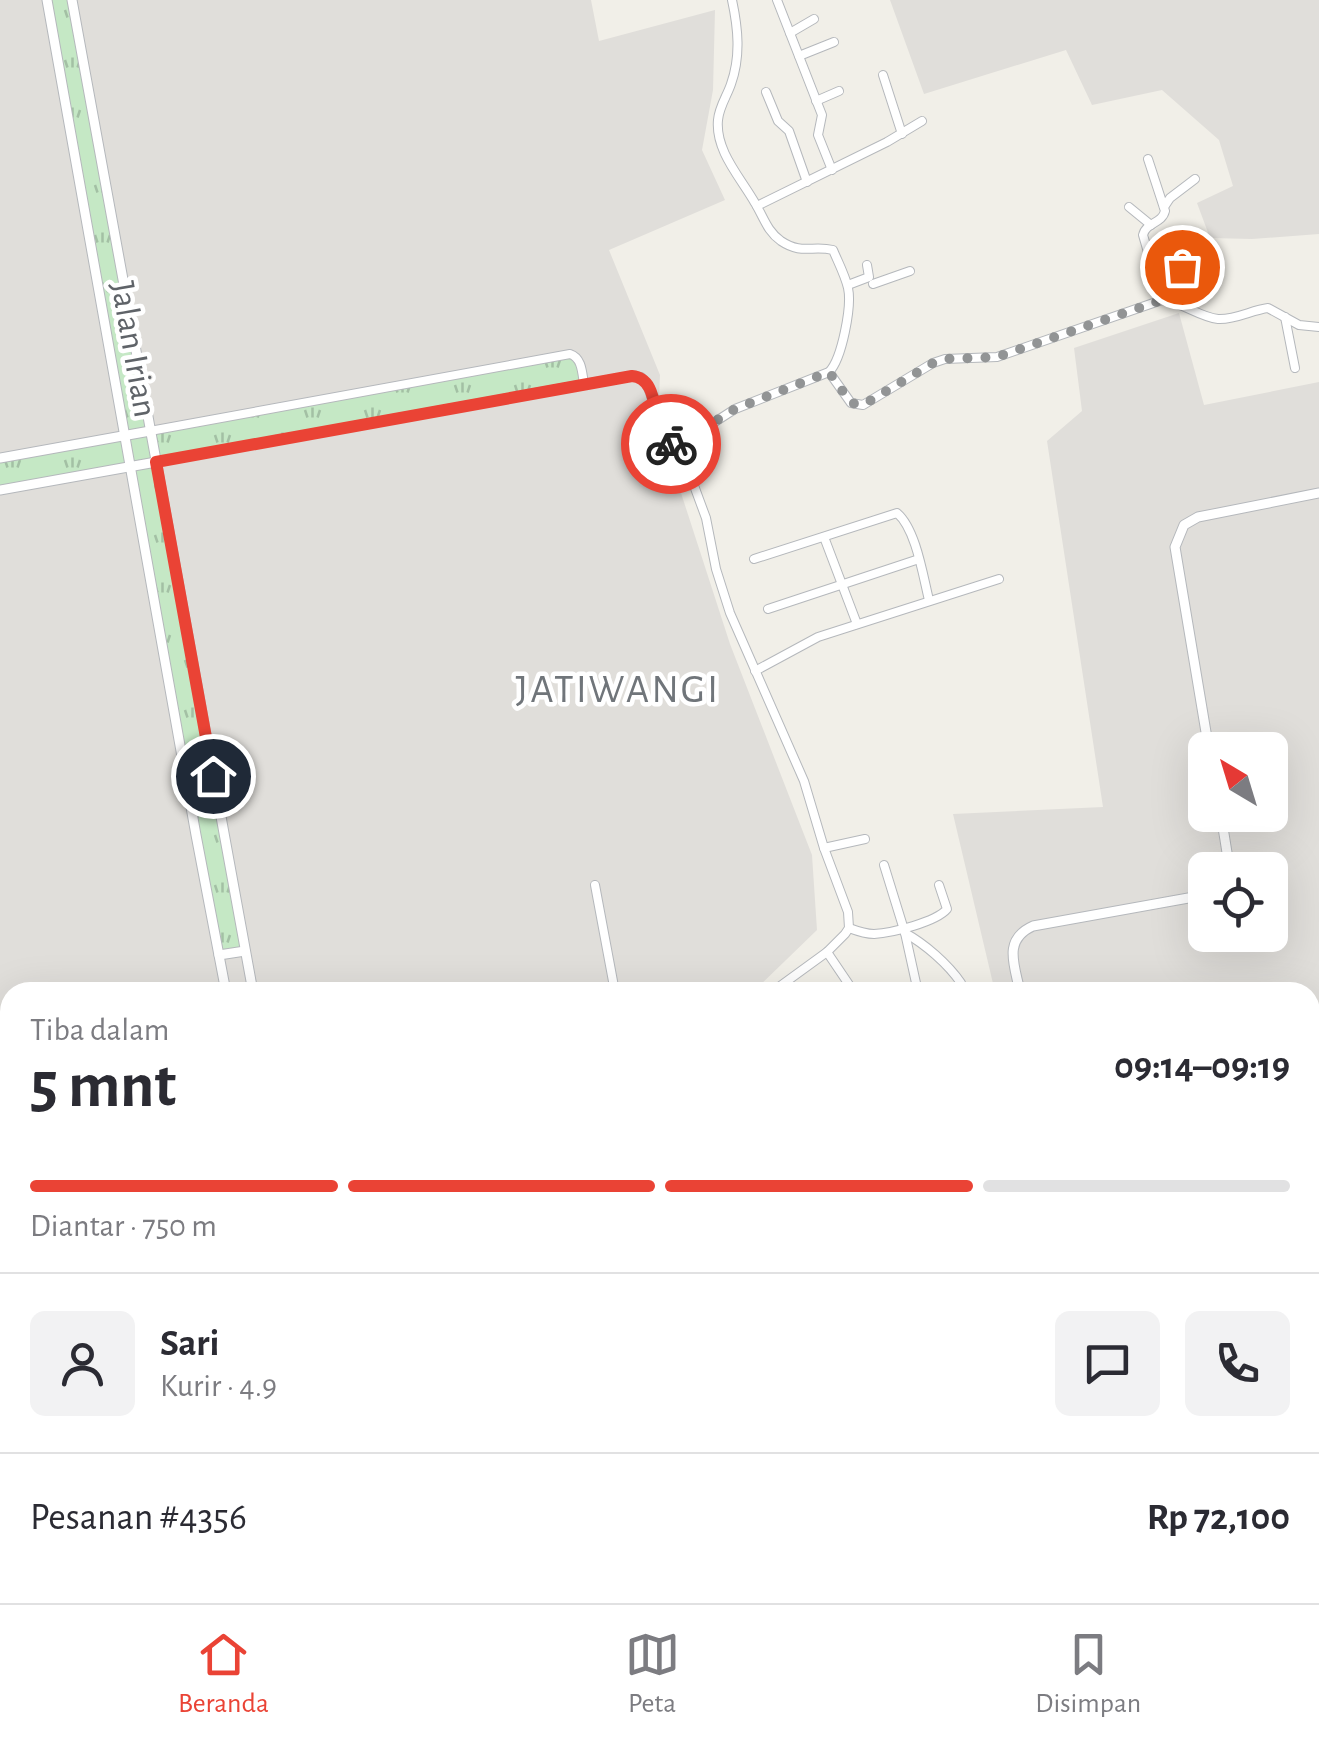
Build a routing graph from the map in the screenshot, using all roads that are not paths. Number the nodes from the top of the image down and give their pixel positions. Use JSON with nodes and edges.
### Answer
{"nodes":[{"id":1,"x":46,"y":0,"type":"edge"},
{"id":2,"x":72,"y":0,"type":"edge"},
{"id":3,"x":732,"y":0,"type":"edge"},
{"id":4,"x":778,"y":0,"type":"edge"},
{"id":5,"x":814,"y":19,"type":"dead end"},
{"id":6,"x":790,"y":33,"type":"junction"},
{"id":7,"x":834,"y":42,"type":"dead end"},
{"id":8,"x":799,"y":56,"type":"junction"},
{"id":9,"x":883,"y":75,"type":"dead end"},
{"id":10,"x":839,"y":91,"type":"dead end"},
{"id":11,"x":766,"y":92,"type":"dead end"},
{"id":12,"x":816,"y":101,"type":"junction"},
{"id":13,"x":922,"y":121,"type":"dead end"},
{"id":14,"x":902,"y":134,"type":"junction"},
{"id":15,"x":1148,"y":159,"type":"dead end"},
{"id":16,"x":832,"y":170,"type":"junction"},
{"id":17,"x":1195,"y":179,"type":"dead end"},
{"id":18,"x":807,"y":182,"type":"junction"},
{"id":19,"x":757,"y":206,"type":"junction"},
{"id":20,"x":1164,"y":206,"type":"junction"},
{"id":21,"x":1130,"y":207,"type":"dead end"},
{"id":22,"x":1152,"y":224,"type":"junction"},
{"id":23,"x":1198,"y":258,"type":"dead end"},
{"id":24,"x":867,"y":266,"type":"dead end"},
{"id":25,"x":910,"y":271,"type":"dead end"},
{"id":26,"x":873,"y":284,"type":"junction"},
{"id":27,"x":848,"y":285,"type":"junction"},
{"id":28,"x":1161,"y":296,"type":"junction"},
{"id":29,"x":1285,"y":316,"type":"junction"},
{"id":30,"x":1319,"y":327,"type":"edge"},
{"id":31,"x":1296,"y":368,"type":"dead end"},
{"id":32,"x":829,"y":372,"type":"junction"},
{"id":33,"x":584,"y":384,"type":"junction"},
{"id":34,"x":150,"y":431,"type":"junction"},
{"id":35,"x":126,"y":436,"type":"junction"},
{"id":36,"x":679,"y":444,"type":"junction"},
{"id":37,"x":0,"y":458,"type":"edge"},
{"id":38,"x":156,"y":462,"type":"junction"},
{"id":39,"x":131,"y":467,"type":"junction"},
{"id":40,"x":0,"y":490,"type":"edge"},
{"id":41,"x":1319,"y":493,"type":"edge"},
{"id":42,"x":824,"y":536,"type":"junction"},
{"id":43,"x":754,"y":559,"type":"dead end"},
{"id":44,"x":919,"y":560,"type":"junction"},
{"id":45,"x":998,"y":579,"type":"dead end"},
{"id":46,"x":842,"y":584,"type":"junction"},
{"id":47,"x":929,"y":600,"type":"junction"},
{"id":48,"x":768,"y":609,"type":"dead end"},
{"id":49,"x":856,"y":624,"type":"junction"},
{"id":50,"x":754,"y":671,"type":"junction"},
{"id":51,"x":1206,"y":732,"type":"edge"},
{"id":52,"x":865,"y":839,"type":"dead end"},
{"id":53,"x":824,"y":848,"type":"junction"},
{"id":54,"x":884,"y":865,"type":"dead end"},
{"id":55,"x":940,"y":884,"type":"dead end"},
{"id":56,"x":595,"y":885,"type":"dead end"},
{"id":57,"x":1188,"y":898,"type":"edge"},
{"id":58,"x":849,"y":928,"type":"junction"},
{"id":59,"x":904,"y":930,"type":"junction"},
{"id":60,"x":245,"y":951,"type":"junction"},
{"id":61,"x":827,"y":952,"type":"junction"},
{"id":62,"x":219,"y":955,"type":"junction"},
{"id":63,"x":224,"y":982,"type":"edge"},
{"id":64,"x":251,"y":982,"type":"edge"},
{"id":65,"x":613,"y":982,"type":"edge"},
{"id":66,"x":786,"y":982,"type":"edge"},
{"id":67,"x":847,"y":982,"type":"edge"},
{"id":68,"x":915,"y":982,"type":"edge"},
{"id":69,"x":960,"y":982,"type":"edge"},
{"id":70,"x":1018,"y":982,"type":"edge"}],
"edges":[{"from":1,"to":35,"type":"street","name":"Jalan Irian"},
{"from":2,"to":34,"type":"street","name":"Jalan Irian"},
{"from":3,"to":19,"type":"street"},
{"from":4,"to":6,"type":"street"},
{"from":5,"to":6,"type":"street"},
{"from":6,"to":8,"type":"street"},
{"from":7,"to":8,"type":"street"},
{"from":8,"to":12,"type":"street"},
{"from":9,"to":14,"type":"street"},
{"from":10,"to":12,"type":"street"},
{"from":11,"to":18,"type":"street"},
{"from":12,"to":16,"type":"street"},
{"from":13,"to":14,"type":"street"},
{"from":14,"to":16,"type":"street"},
{"from":15,"to":20,"type":"street"},
{"from":16,"to":18,"type":"street"},
{"from":17,"to":20,"type":"street"},
{"from":18,"to":19,"type":"street"},
{"from":19,"to":27,"type":"street"},
{"from":20,"to":22,"type":"street"},
{"from":21,"to":22,"type":"street"},
{"from":22,"to":28,"type":"street"},
{"from":23,"to":28,"type":"street"},
{"from":24,"to":26,"type":"street"},
{"from":25,"to":26,"type":"street"},
{"from":26,"to":27,"type":"street"},
{"from":27,"to":32,"type":"street"},
{"from":28,"to":29,"type":"street"},
{"from":28,"to":32,"type":"street"},
{"from":29,"to":30,"type":"street"},
{"from":29,"to":31,"type":"street"},
{"from":32,"to":36,"type":"street"},
{"from":33,"to":34,"type":"street"},
{"from":33,"to":36,"type":"street"},
{"from":33,"to":38,"type":"street"},
{"from":34,"to":35,"type":"street"},
{"from":34,"to":38,"type":"street","name":"Jalan Irian"},
{"from":35,"to":37,"type":"street"},
{"from":35,"to":39,"type":"street","name":"Jalan Irian"},
{"from":36,"to":50,"type":"street"},
{"from":38,"to":39,"type":"street"},
{"from":38,"to":60,"type":"street","name":"Jalan Irian"},
{"from":39,"to":40,"type":"street"},
{"from":39,"to":62,"type":"street","name":"Jalan Irian"},
{"from":41,"to":51,"type":"street"},
{"from":42,"to":43,"type":"street"},
{"from":42,"to":44,"type":"street"},
{"from":42,"to":46,"type":"street"},
{"from":44,"to":46,"type":"street"},
{"from":44,"to":47,"type":"street"},
{"from":45,"to":47,"type":"street"},
{"from":46,"to":48,"type":"street"},
{"from":46,"to":49,"type":"street"},
{"from":47,"to":49,"type":"street"},
{"from":49,"to":50,"type":"street"},
{"from":50,"to":53,"type":"street"},
{"from":52,"to":53,"type":"street"},
{"from":53,"to":58,"type":"street"},
{"from":54,"to":59,"type":"street"},
{"from":55,"to":59,"type":"street"},
{"from":56,"to":65,"type":"street"},
{"from":57,"to":70,"type":"street"},
{"from":58,"to":59,"type":"street"},
{"from":58,"to":61,"type":"street"},
{"from":59,"to":68,"type":"street"},
{"from":59,"to":69,"type":"street"},
{"from":60,"to":62,"type":"street"},
{"from":60,"to":64,"type":"street","name":"Jalan Irian"},
{"from":61,"to":66,"type":"street"},
{"from":61,"to":67,"type":"street"},
{"from":62,"to":63,"type":"street","name":"Jalan Irian"}]}
